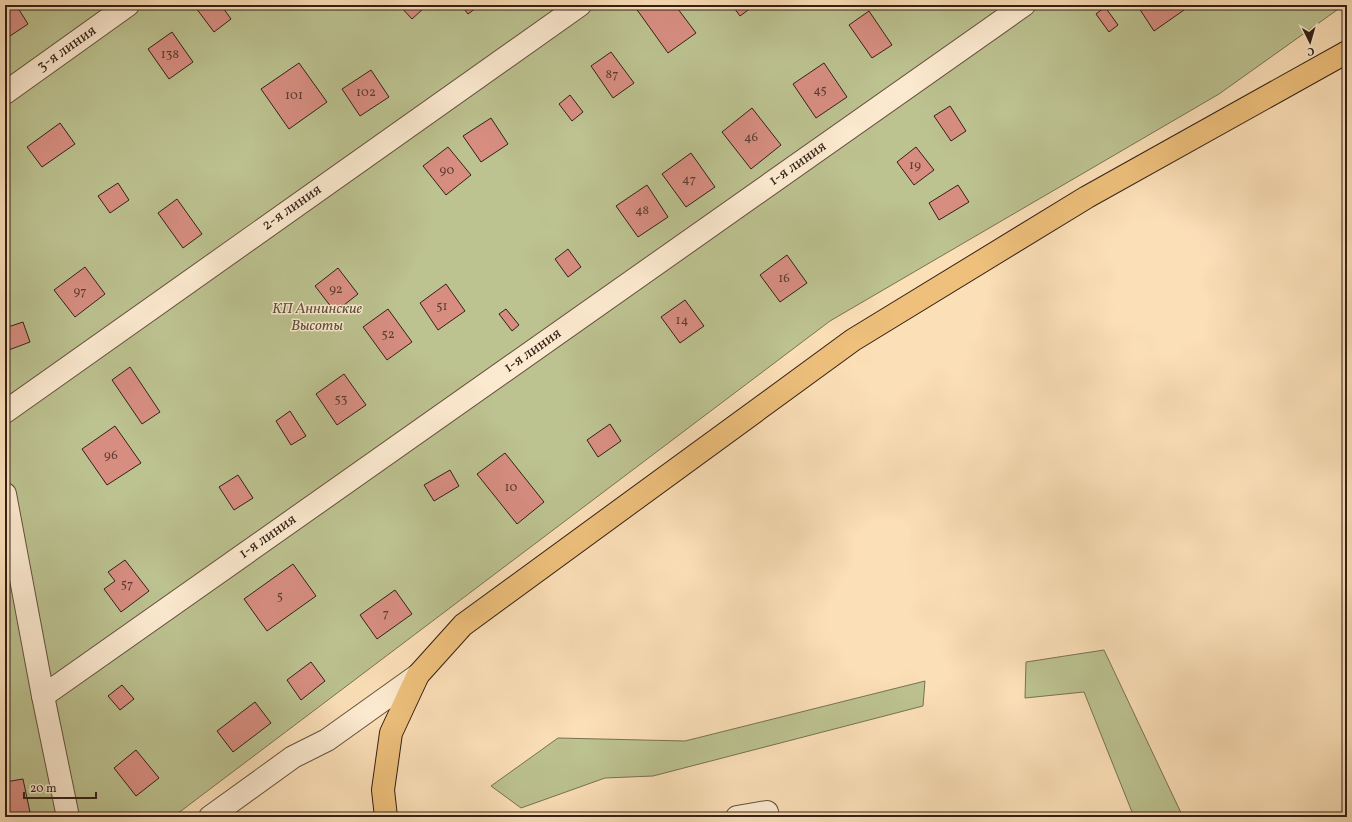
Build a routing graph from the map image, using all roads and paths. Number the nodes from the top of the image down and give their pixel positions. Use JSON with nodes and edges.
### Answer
{"nodes":[{"id":1,"x":128,"y":5,"type":"edge"},
{"id":2,"x":580,"y":5,"type":"edge"},
{"id":3,"x":1024,"y":5,"type":"edge"},
{"id":4,"x":1347,"y":52,"type":"edge"},
{"id":5,"x":5,"y":93,"type":"edge"},
{"id":6,"x":5,"y":412,"type":"edge"},
{"id":7,"x":5,"y":494,"type":"edge"},
{"id":8,"x":418,"y":675,"type":"junction"},
{"id":9,"x":43,"y":696,"type":"junction"},
{"id":10,"x":68,"y":817,"type":"edge"},
{"id":11,"x":210,"y":817,"type":"edge"},
{"id":12,"x":386,"y":817,"type":"edge"},
{"id":13,"x":737,"y":817,"type":"edge"},
{"id":14,"x":768,"y":817,"type":"edge"}],
"edges":[{"from":1,"to":5,"type":"street","name":"3-я линия"},
{"from":2,"to":6,"type":"street","name":"2-я линия"},
{"from":3,"to":9,"type":"street","name":"1-я линия"},
{"from":4,"to":8,"type":"main road"},
{"from":7,"to":9,"type":"street"},
{"from":8,"to":11,"type":"street"},
{"from":8,"to":12,"type":"main road"},
{"from":9,"to":10,"type":"street"},
{"from":13,"to":14,"type":"street"}]}
